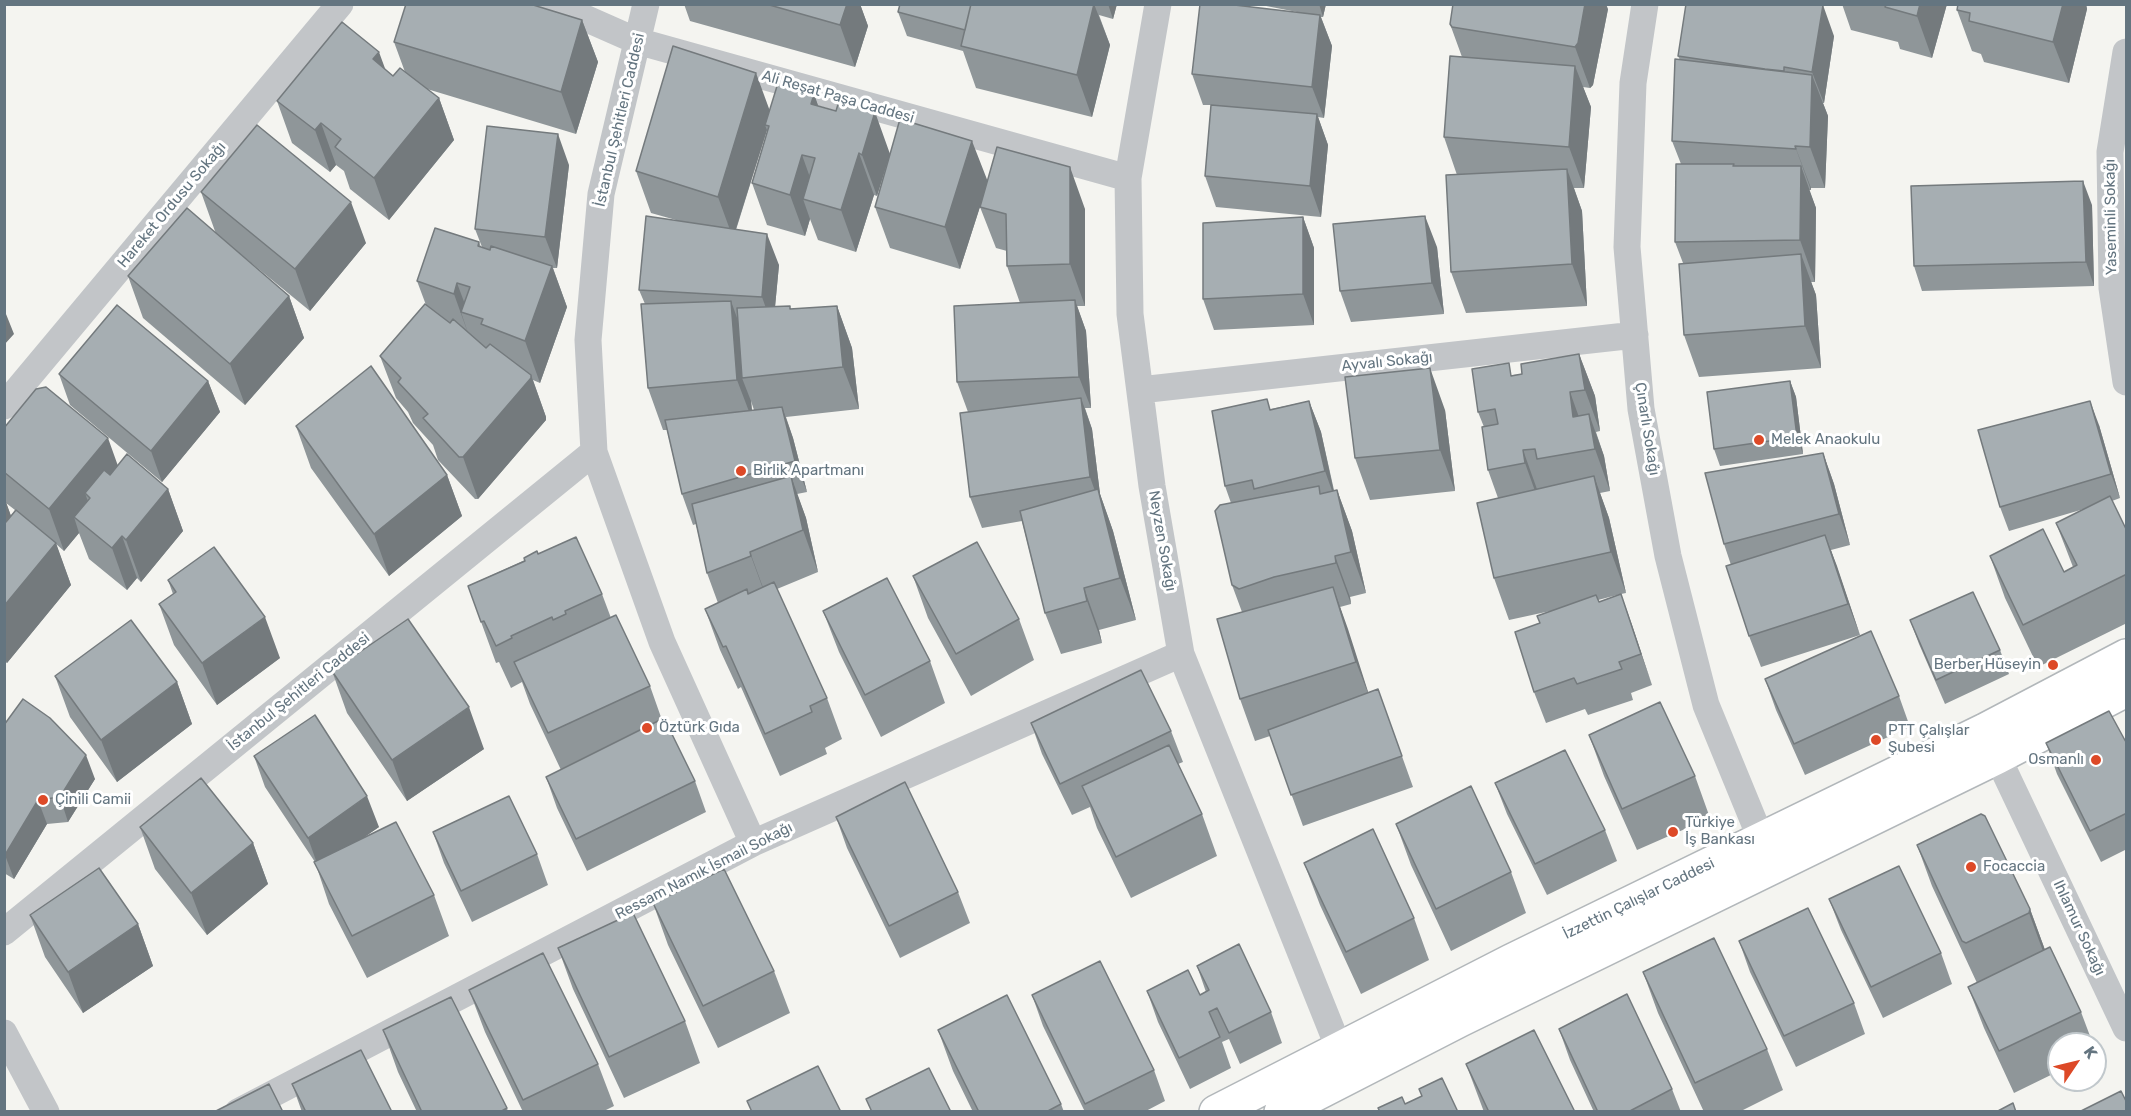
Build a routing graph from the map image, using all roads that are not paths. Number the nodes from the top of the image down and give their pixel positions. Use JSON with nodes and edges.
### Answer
{"nodes":[{"id":1,"x":340,"y":4,"type":"edge"},
{"id":2,"x":553,"y":4,"type":"edge"},
{"id":3,"x":646,"y":4,"type":"edge"},
{"id":4,"x":1158,"y":4,"type":"edge"},
{"id":5,"x":1645,"y":4,"type":"edge"},
{"id":6,"x":637,"y":41,"type":"junction"},
{"id":7,"x":2127,"y":52,"type":"edge"},
{"id":8,"x":1128,"y":178,"type":"junction"},
{"id":9,"x":1635,"y":334,"type":"junction"},
{"id":10,"x":2127,"y":382,"type":"edge"},
{"id":11,"x":1140,"y":390,"type":"junction"},
{"id":12,"x":4,"y":406,"type":"edge"},
{"id":13,"x":594,"y":452,"type":"junction"},
{"id":14,"x":1181,"y":654,"type":"junction"},
{"id":15,"x":2127,"y":656,"type":"edge"},
{"id":16,"x":2127,"y":690,"type":"edge"},
{"id":17,"x":1992,"y":744,"type":"junction"},
{"id":18,"x":1761,"y":839,"type":"junction"},
{"id":19,"x":753,"y":843,"type":"junction"},
{"id":20,"x":4,"y":932,"type":"edge"},
{"id":21,"x":2127,"y":1028,"type":"edge"},
{"id":22,"x":4,"y":1033,"type":"edge"},
{"id":23,"x":1340,"y":1051,"type":"junction"},
{"id":24,"x":46,"y":1112,"type":"edge"},
{"id":25,"x":238,"y":1112,"type":"edge"},
{"id":26,"x":1216,"y":1112,"type":"edge"},
{"id":27,"x":1281,"y":1112,"type":"edge"}],
"edges":[{"from":1,"to":12,"type":"street","name":"Hareket Ordusu Sokağı"},
{"from":2,"to":6,"type":"street","name":"Ali Reşat Paşa Caddesi"},
{"from":3,"to":6,"type":"street","name":"İstanbul Şehitleri Caddesi"},
{"from":4,"to":8,"type":"street","name":"Neyzen Sokağı"},
{"from":5,"to":9,"type":"street","name":"Çınarlı Sokağı"},
{"from":6,"to":8,"type":"street","name":"Ali Reşat Paşa Caddesi"},
{"from":6,"to":13,"type":"street","name":"İstanbul Şehitleri Caddesi"},
{"from":7,"to":10,"type":"street","name":"Yaseminli Sokağı"},
{"from":8,"to":11,"type":"street","name":"Neyzen Sokağı"},
{"from":9,"to":11,"type":"street","name":"Ayvalı Sokağı"},
{"from":9,"to":18,"type":"street","name":"Çınarlı Sokağı"},
{"from":11,"to":14,"type":"street","name":"Neyzen Sokağı"},
{"from":13,"to":19,"type":"street","name":"İstanbul Şehitleri Caddesi"},
{"from":13,"to":20,"type":"street","name":"İstanbul Şehitleri Caddesi"},
{"from":14,"to":19,"type":"street","name":"Ressam Namık İsmail Sokağı"},
{"from":14,"to":23,"type":"street","name":"Neyzen Sokağı"},
{"from":15,"to":17,"type":"main road","name":"İzzettin Çalışlar Caddesi"},
{"from":16,"to":17,"type":"main road","name":"İzzettin Çalışlar Caddesi"},
{"from":17,"to":18,"type":"main road","name":"İzzettin Çalışlar Caddesi"},
{"from":17,"to":21,"type":"street","name":"Ihlamur Sokağı"},
{"from":17,"to":27,"type":"main road","name":"İzzettin Çalışlar Caddesi"},
{"from":18,"to":23,"type":"main road","name":"İzzettin Çalışlar Caddesi"},
{"from":19,"to":25,"type":"street","name":"Ressam Namık İsmail Sokağı"},
{"from":22,"to":24,"type":"street"},
{"from":23,"to":26,"type":"main road","name":"İzzettin Çalışlar Caddesi"}]}
